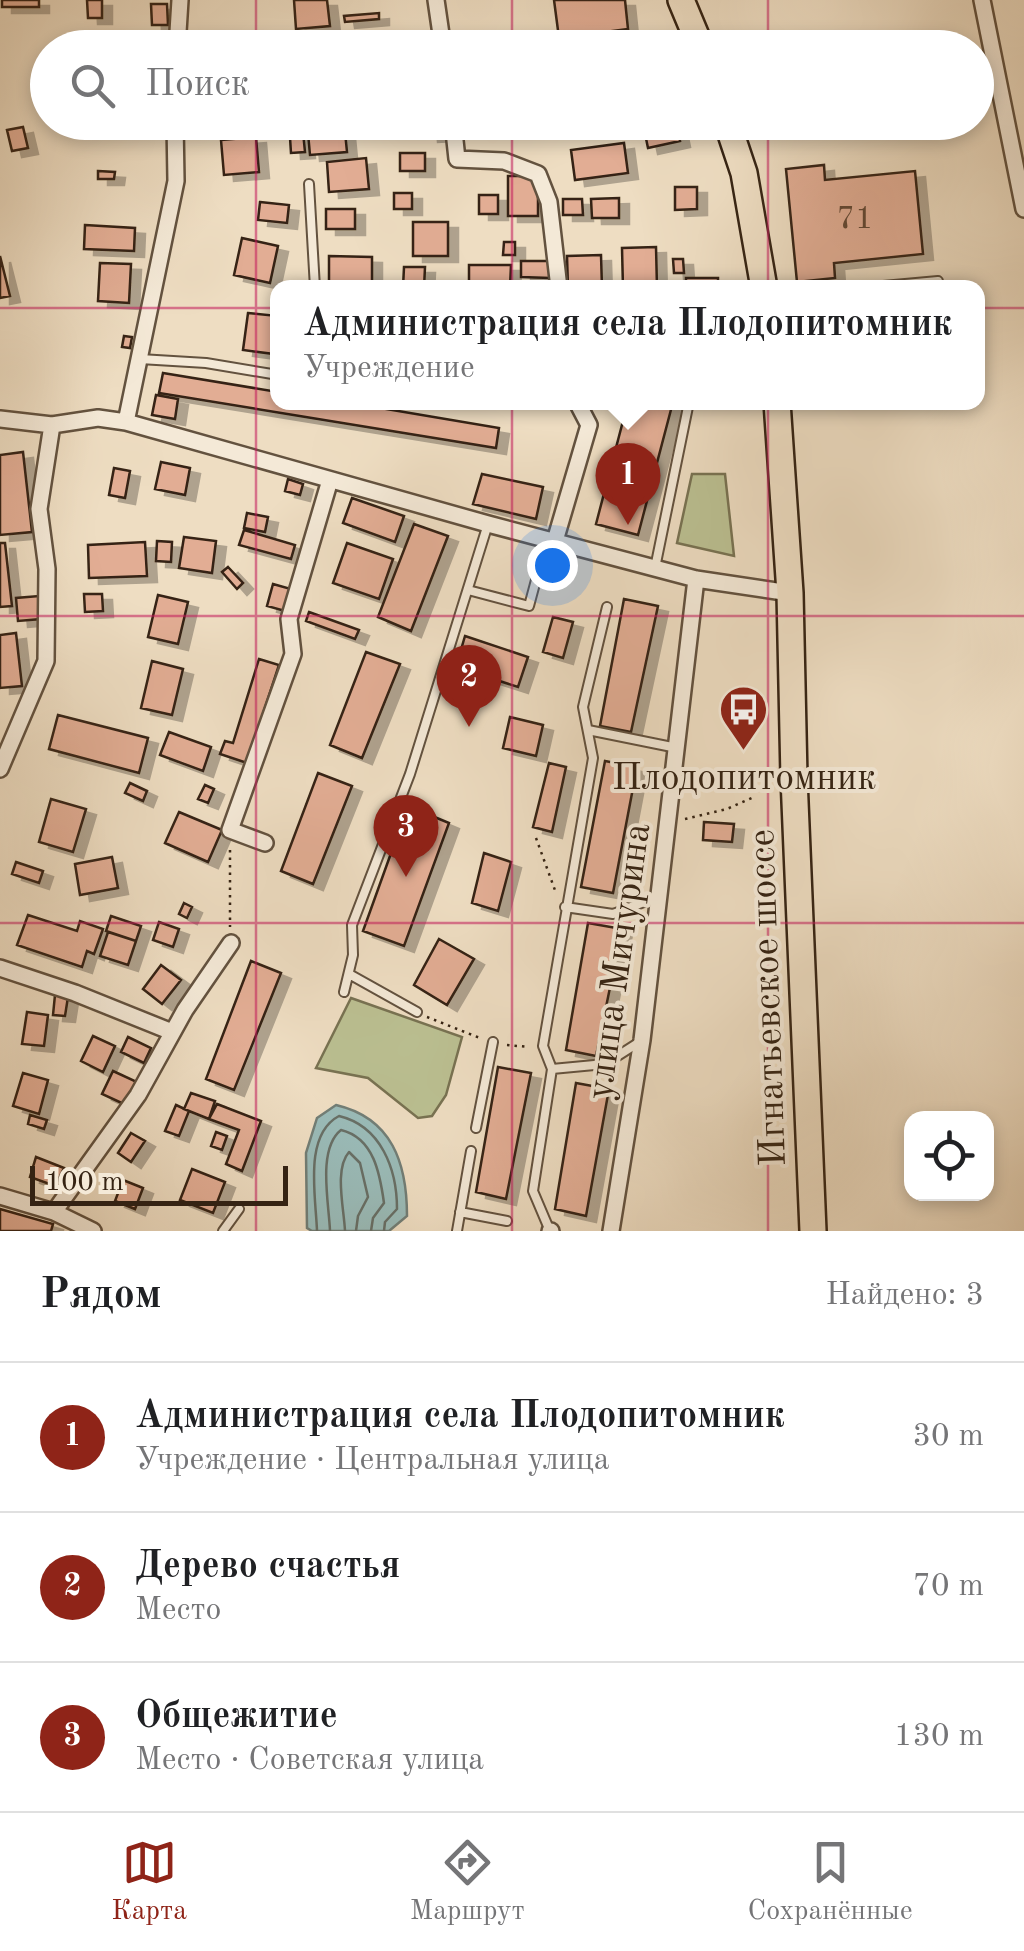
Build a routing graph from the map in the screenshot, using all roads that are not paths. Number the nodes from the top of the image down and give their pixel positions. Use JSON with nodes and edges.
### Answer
{"nodes":[{"id":1,"x":180,"y":0,"type":"edge"},
{"id":2,"x":436,"y":0,"type":"edge"},
{"id":3,"x":681,"y":0,"type":"edge"},
{"id":4,"x":982,"y":0,"type":"edge"},
{"id":5,"x":178,"y":30,"type":"edge"},
{"id":6,"x":440,"y":30,"type":"edge"},
{"id":7,"x":694,"y":30,"type":"edge"},
{"id":8,"x":988,"y":30,"type":"edge"},
{"id":9,"x":994,"y":60,"type":"edge"},
{"id":10,"x":175,"y":140,"type":"edge"},
{"id":11,"x":455,"y":140,"type":"edge"},
{"id":12,"x":733,"y":140,"type":"edge"},
{"id":13,"x":308,"y":184,"type":"dead end"},
{"id":14,"x":1024,"y":209,"type":"edge"},
{"id":15,"x":314,"y":280,"type":"edge"},
{"id":16,"x":558,"y":280,"type":"edge"},
{"id":17,"x":763,"y":280,"type":"edge"},
{"id":18,"x":140,"y":359,"type":"junction"},
{"id":19,"x":270,"y":374,"type":"edge"},
{"id":20,"x":582,"y":410,"type":"edge"},
{"id":21,"x":687,"y":410,"type":"edge"},
{"id":22,"x":778,"y":410,"type":"edge"},
{"id":23,"x":0,"y":419,"type":"edge"},
{"id":24,"x":126,"y":422,"type":"junction"},
{"id":25,"x":52,"y":425,"type":"junction"},
{"id":26,"x":330,"y":480,"type":"junction"},
{"id":27,"x":488,"y":524,"type":"junction"},
{"id":28,"x":551,"y":540,"type":"junction"},
{"id":29,"x":655,"y":568,"type":"junction"},
{"id":30,"x":696,"y":579,"type":"junction"},
{"id":31,"x":468,"y":590,"type":"junction"},
{"id":32,"x":790,"y":593,"type":"junction"},
{"id":33,"x":607,"y":607,"type":"dead end"},
{"id":34,"x":588,"y":730,"type":"junction"},
{"id":35,"x":678,"y":748,"type":"junction"},
{"id":36,"x":0,"y":769,"type":"edge"},
{"id":37,"x":265,"y":844,"type":"dead end"},
{"id":38,"x":660,"y":896,"type":"junction"},
{"id":39,"x":565,"y":907,"type":"junction"},
{"id":40,"x":231,"y":944,"type":"road end"},
{"id":41,"x":0,"y":968,"type":"edge"},
{"id":42,"x":349,"y":974,"type":"junction"},
{"id":43,"x":344,"y":992,"type":"dead end"},
{"id":44,"x":417,"y":1012,"type":"road end"},
{"id":45,"x":172,"y":1032,"type":"junction"},
{"id":46,"x":642,"y":1040,"type":"junction"},
{"id":47,"x":492,"y":1042,"type":"road end"},
{"id":48,"x":552,"y":1068,"type":"junction"},
{"id":49,"x":476,"y":1128,"type":"dead end"},
{"id":50,"x":472,"y":1151,"type":"dead end"},
{"id":51,"x":0,"y":1196,"type":"edge"},
{"id":52,"x":239,"y":1208,"type":"dead end"},
{"id":53,"x":54,"y":1212,"type":"junction"},
{"id":54,"x":460,"y":1212,"type":"junction"},
{"id":55,"x":507,"y":1221,"type":"dead end"},
{"id":56,"x":93,"y":1231,"type":"edge"},
{"id":57,"x":223,"y":1231,"type":"edge"},
{"id":58,"x":457,"y":1231,"type":"edge"},
{"id":59,"x":550,"y":1231,"type":"edge"},
{"id":60,"x":611,"y":1231,"type":"edge"},
{"id":61,"x":813,"y":1231,"type":"edge"}],
"edges":[{"from":1,"to":5,"type":"street"},
{"from":2,"to":6,"type":"street"},
{"from":3,"to":7,"type":"main road"},
{"from":4,"to":8,"type":"street"},
{"from":9,"to":14,"type":"street"},
{"from":10,"to":18,"type":"street"},
{"from":11,"to":16,"type":"street"},
{"from":12,"to":17,"type":"main road"},
{"from":13,"to":15,"type":"lane"},
{"from":18,"to":19,"type":"lane"},
{"from":18,"to":24,"type":"street"},
{"from":20,"to":28,"type":"street"},
{"from":21,"to":29,"type":"lane"},
{"from":22,"to":32,"type":"main road","name":"Игнатьевское шоссе"},
{"from":23,"to":25,"type":"street"},
{"from":24,"to":25,"type":"street"},
{"from":24,"to":26,"type":"street"},
{"from":25,"to":36,"type":"street"},
{"from":26,"to":27,"type":"street"},
{"from":26,"to":37,"type":"street"},
{"from":27,"to":28,"type":"street"},
{"from":27,"to":31,"type":"lane"},
{"from":28,"to":29,"type":"street"},
{"from":28,"to":31,"type":"lane"},
{"from":29,"to":30,"type":"street"},
{"from":30,"to":32,"type":"street"},
{"from":30,"to":35,"type":"street","name":"улица Мичурина"},
{"from":31,"to":42,"type":"lane"},
{"from":32,"to":61,"type":"main road","name":"Игнатьевское шоссе"},
{"from":33,"to":34,"type":"lane"},
{"from":34,"to":35,"type":"lane"},
{"from":34,"to":39,"type":"lane"},
{"from":35,"to":38,"type":"street","name":"улица Мичурина"},
{"from":38,"to":39,"type":"lane"},
{"from":38,"to":46,"type":"street","name":"улица Мичурина"},
{"from":39,"to":48,"type":"lane"},
{"from":40,"to":45,"type":"street"},
{"from":41,"to":45,"type":"street"},
{"from":42,"to":43,"type":"lane"},
{"from":42,"to":44,"type":"lane"},
{"from":45,"to":53,"type":"street"},
{"from":46,"to":48,"type":"lane"},
{"from":46,"to":60,"type":"street","name":"улица Мичурина"},
{"from":47,"to":49,"type":"lane"},
{"from":48,"to":59,"type":"lane"},
{"from":50,"to":54,"type":"lane"},
{"from":51,"to":53,"type":"street"},
{"from":52,"to":57,"type":"lane"},
{"from":53,"to":56,"type":"street"},
{"from":54,"to":55,"type":"lane"},
{"from":54,"to":58,"type":"lane"}]}
